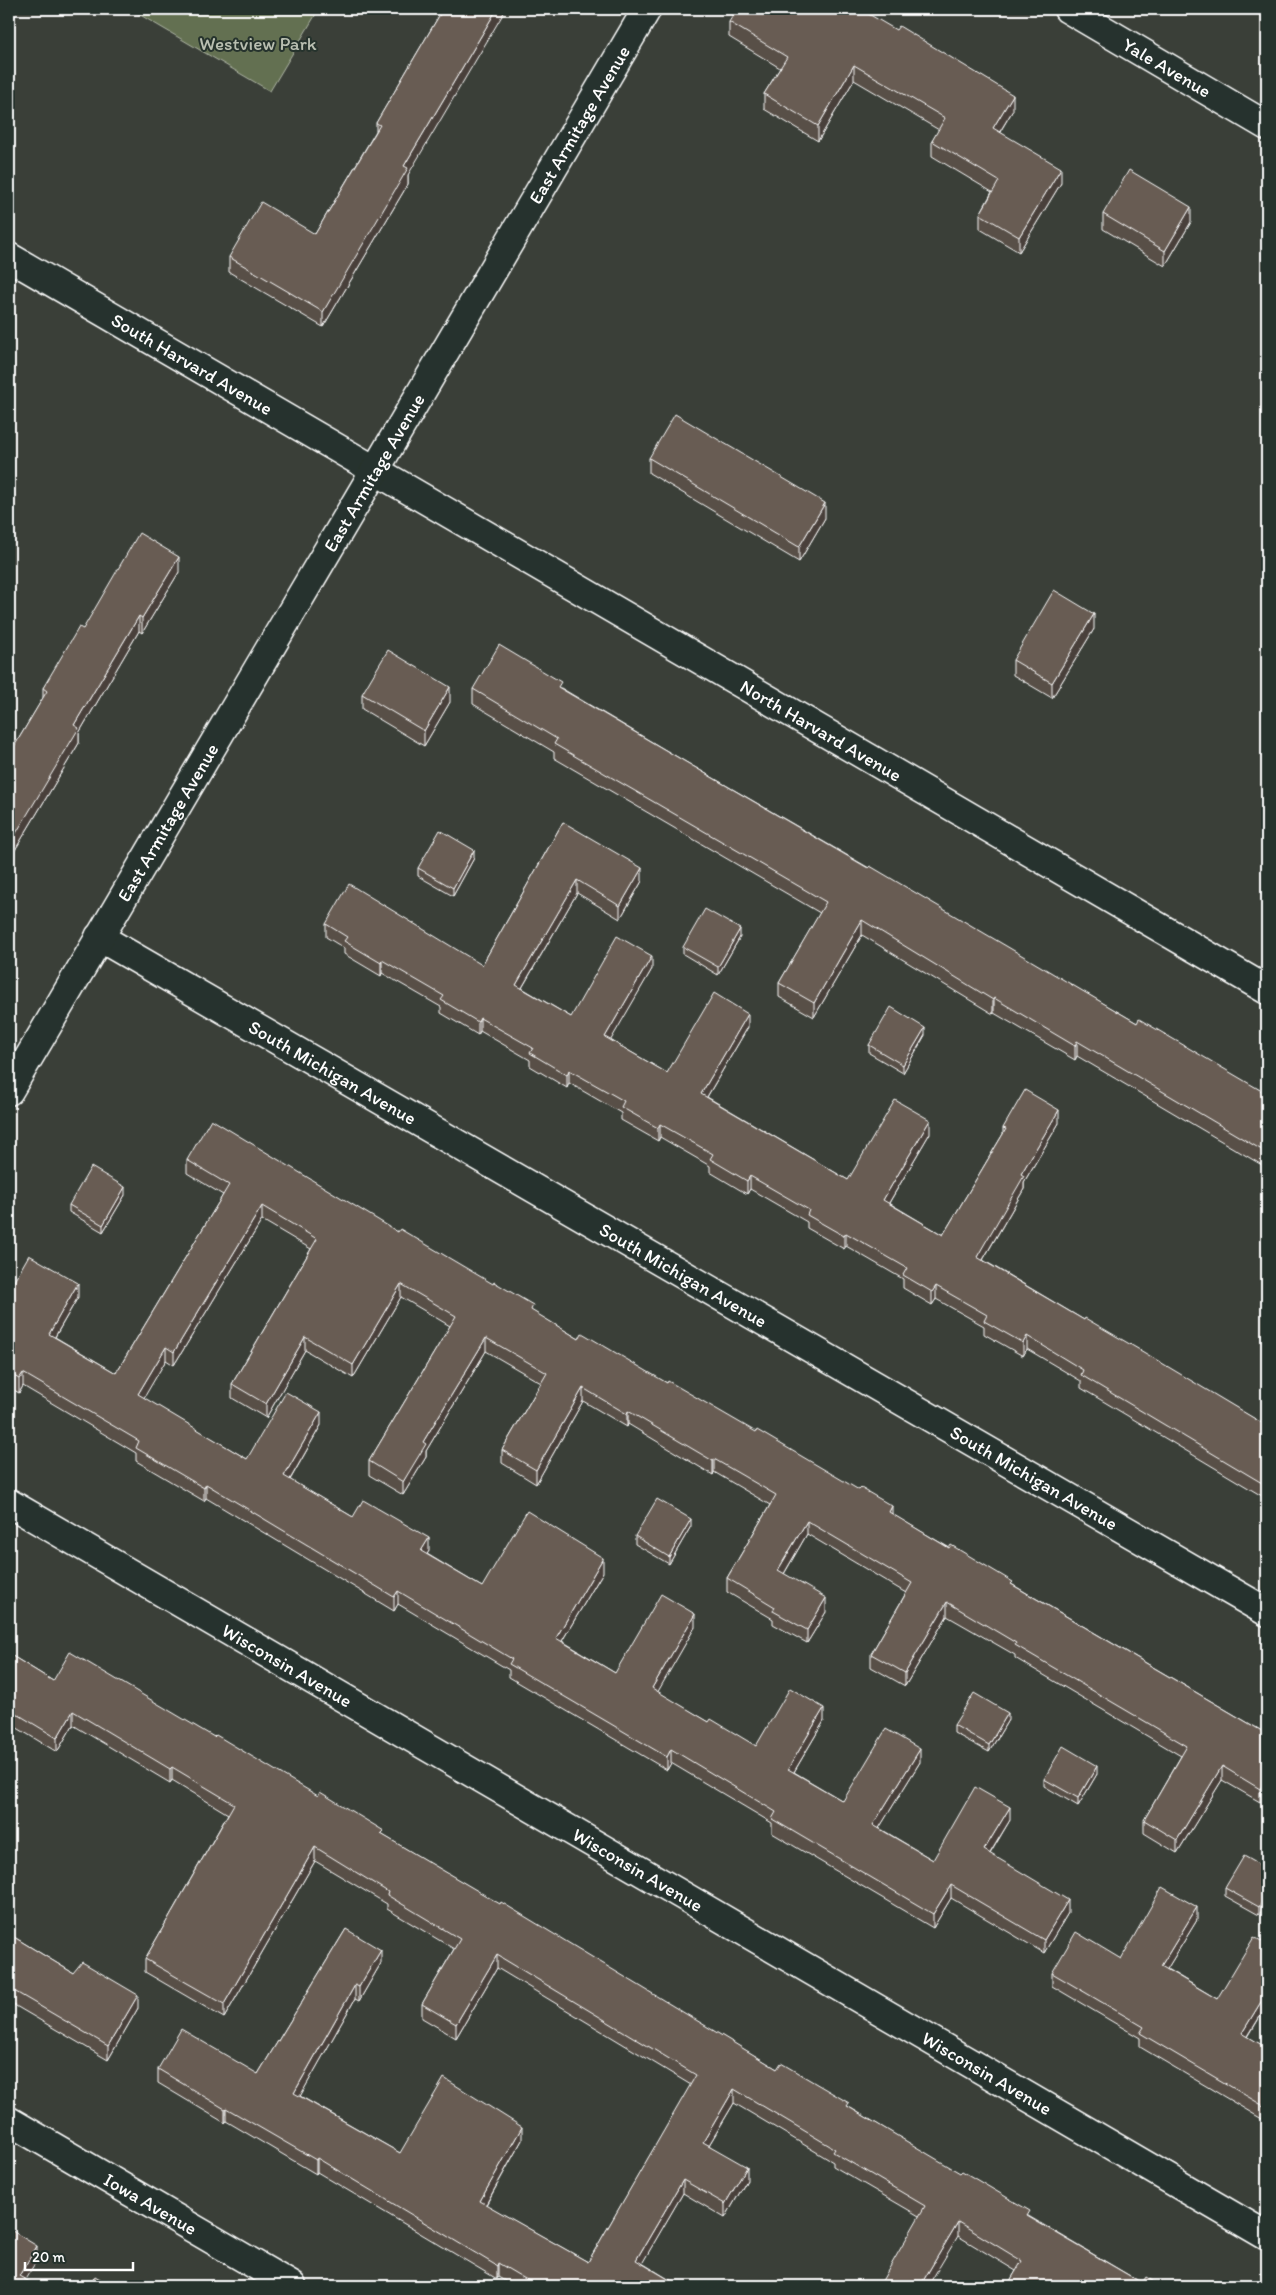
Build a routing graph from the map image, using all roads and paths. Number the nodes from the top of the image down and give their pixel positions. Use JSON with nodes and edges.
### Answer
{"nodes":[{"id":1,"x":647,"y":9,"type":"edge"},
{"id":2,"x":1068,"y":9,"type":"edge"},
{"id":3,"x":1267,"y":126,"type":"edge"},
{"id":4,"x":9,"y":257,"type":"edge"},
{"id":5,"x":375,"y":472,"type":"junction"},
{"id":6,"x":100,"y":937,"type":"junction"},
{"id":7,"x":1267,"y":990,"type":"edge"},
{"id":8,"x":9,"y":1091,"type":"edge"},
{"id":9,"x":9,"y":1502,"type":"edge"},
{"id":10,"x":1267,"y":1612,"type":"edge"},
{"id":11,"x":9,"y":2121,"type":"edge"},
{"id":12,"x":1267,"y":2236,"type":"edge"},
{"id":13,"x":292,"y":2286,"type":"edge"}],
"edges":[{"from":1,"to":5,"type":"street","name":"East Armitage Avenue"},
{"from":2,"to":3,"type":"street","name":"Yale Avenue"},
{"from":4,"to":5,"type":"street","name":"South Harvard Avenue"},
{"from":5,"to":6,"type":"street","name":"East Armitage Avenue"},
{"from":5,"to":7,"type":"street","name":"North Harvard Avenue"},
{"from":6,"to":8,"type":"street","name":"East Armitage Avenue"},
{"from":6,"to":10,"type":"street","name":"South Michigan Avenue"},
{"from":9,"to":12,"type":"street","name":"Wisconsin Avenue"},
{"from":11,"to":13,"type":"street","name":"Iowa Avenue"}]}
